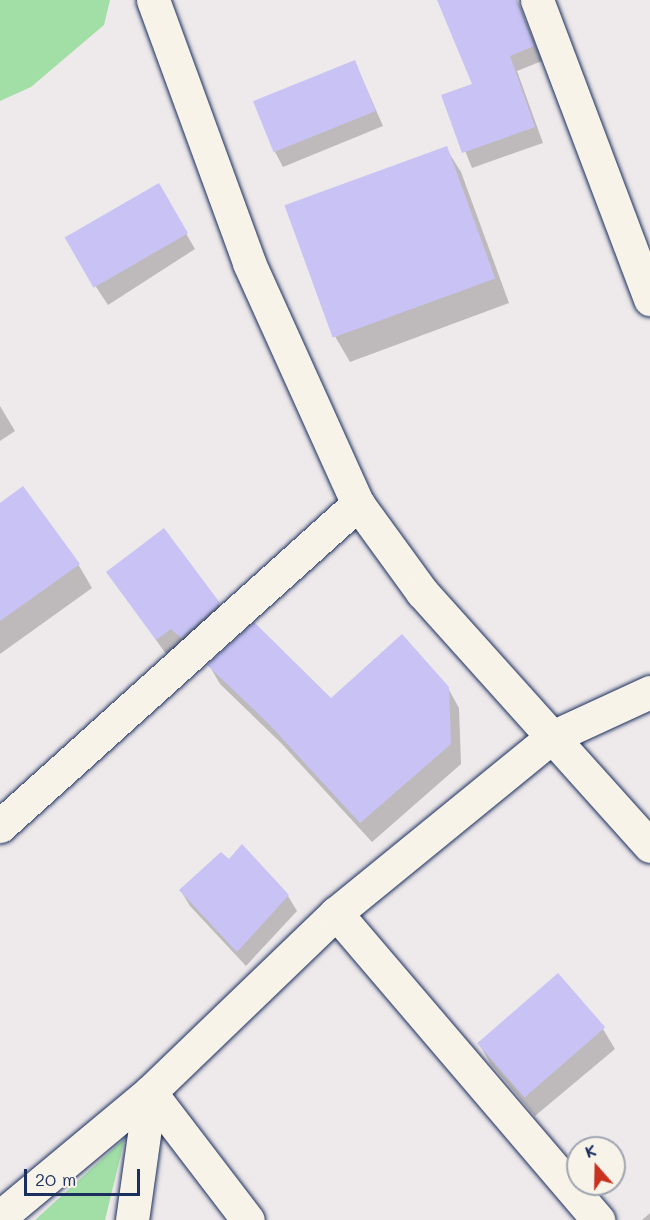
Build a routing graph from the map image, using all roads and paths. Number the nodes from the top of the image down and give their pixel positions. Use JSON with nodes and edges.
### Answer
{"nodes":[{"id":1,"x":153,"y":0,"type":"edge"},
{"id":2,"x":537,"y":0,"type":"edge"},
{"id":3,"x":650,"y":299,"type":"edge"},
{"id":4,"x":358,"y":504,"type":"junction"},
{"id":5,"x":650,"y":692,"type":"edge"},
{"id":6,"x":552,"y":737,"type":"junction"},
{"id":7,"x":0,"y":826,"type":"edge"},
{"id":8,"x":650,"y":846,"type":"edge"},
{"id":9,"x":336,"y":913,"type":"junction"},
{"id":10,"x":150,"y":1092,"type":"junction"},
{"id":11,"x":0,"y":1217,"type":"edge"},
{"id":12,"x":132,"y":1220,"type":"edge"},
{"id":13,"x":248,"y":1220,"type":"edge"},
{"id":14,"x":598,"y":1220,"type":"edge"}],
"edges":[{"from":1,"to":4,"type":"street"},
{"from":2,"to":3,"type":"street"},
{"from":4,"to":6,"type":"street"},
{"from":4,"to":7,"type":"street"},
{"from":5,"to":6,"type":"street"},
{"from":6,"to":8,"type":"street"},
{"from":6,"to":9,"type":"street"},
{"from":9,"to":10,"type":"street"},
{"from":9,"to":14,"type":"street"},
{"from":10,"to":11,"type":"street"},
{"from":10,"to":12,"type":"street"},
{"from":10,"to":13,"type":"street"}]}
